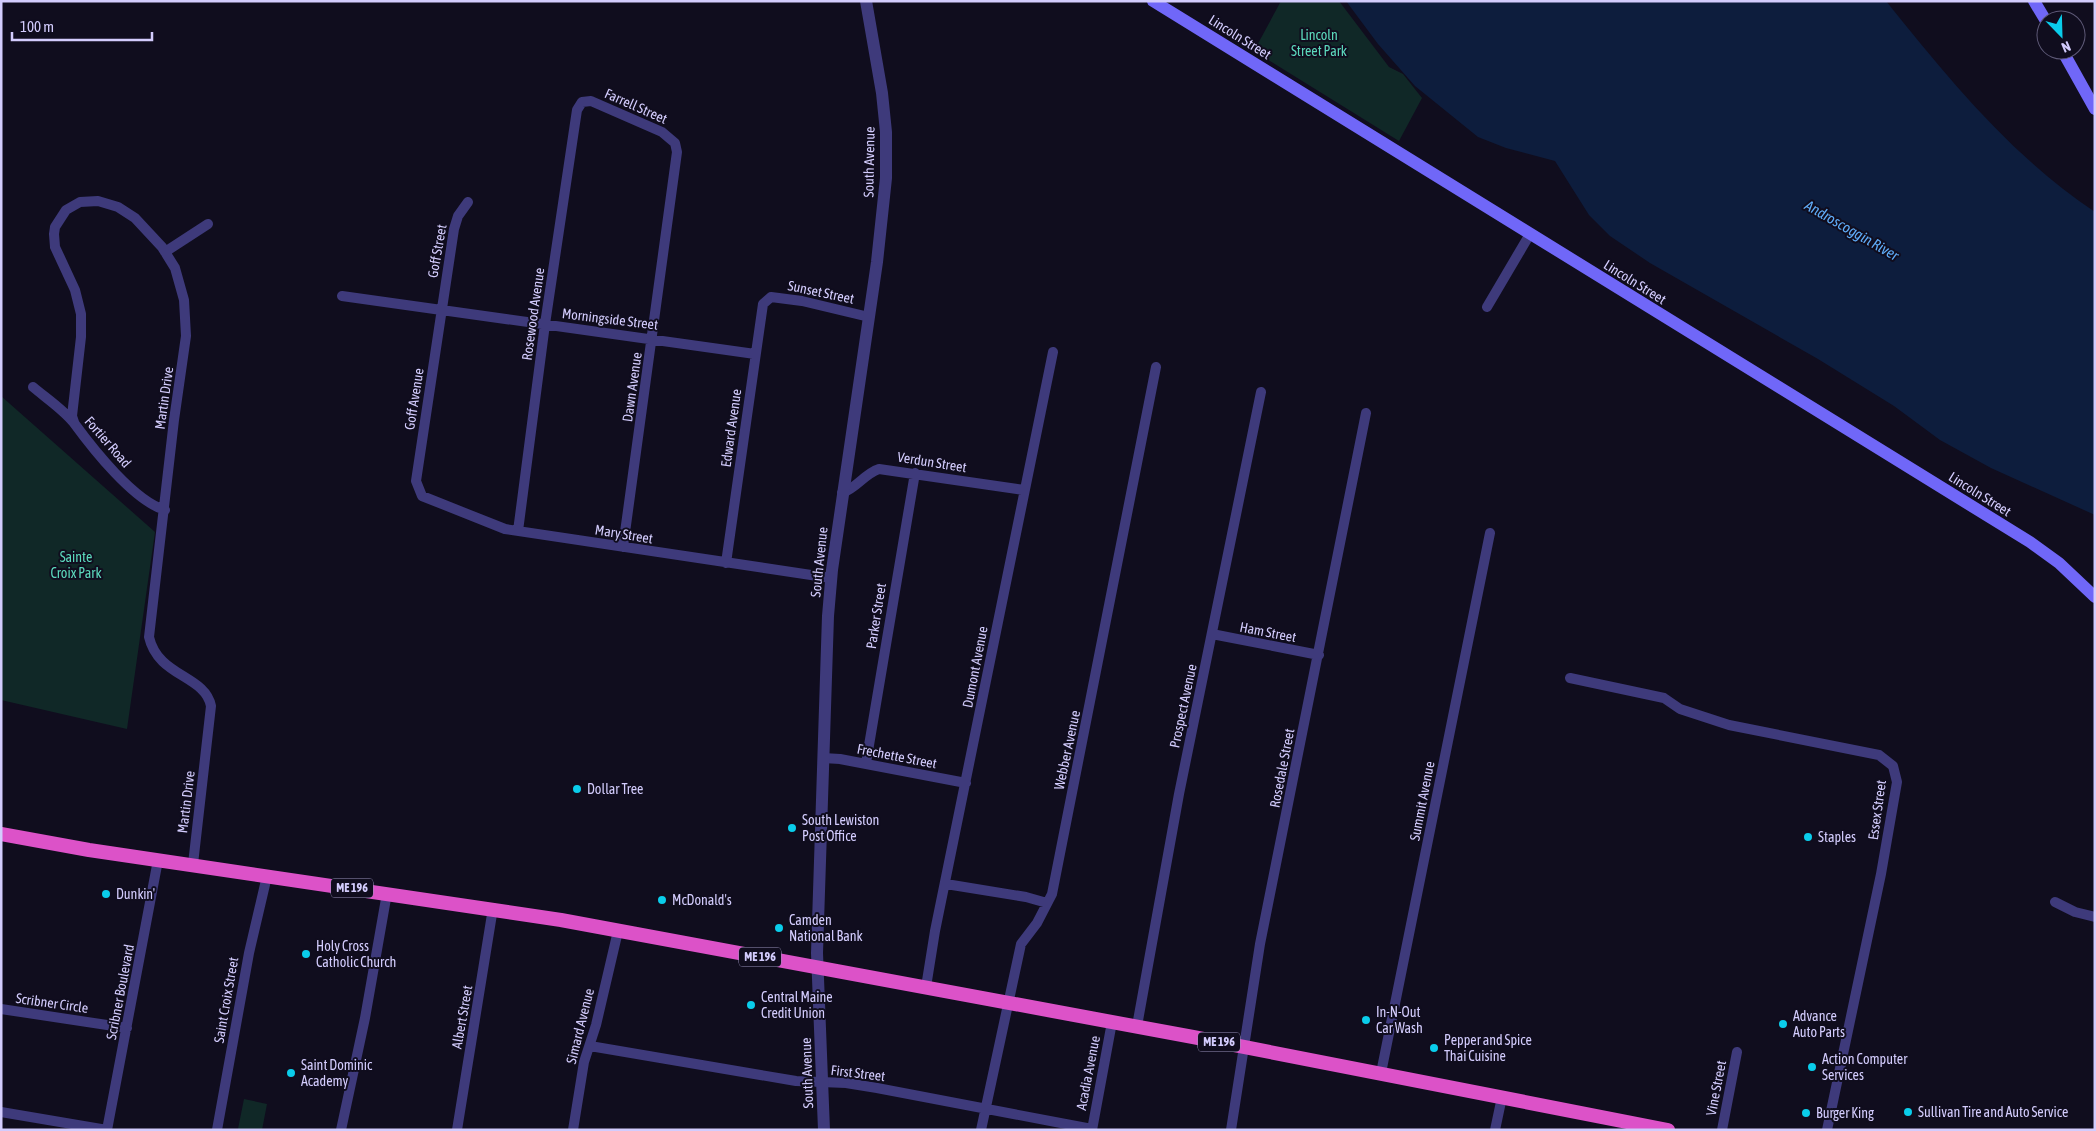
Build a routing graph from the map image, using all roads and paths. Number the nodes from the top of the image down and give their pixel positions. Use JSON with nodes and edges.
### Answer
{"nodes":[{"id":1,"x":866,"y":1,"type":"edge"},
{"id":2,"x":1153,"y":1,"type":"edge"},
{"id":3,"x":2068,"y":60,"type":"edge"},
{"id":4,"x":582,"y":102,"type":"joint"},
{"id":5,"x":2095,"y":109,"type":"edge"},
{"id":6,"x":674,"y":143,"type":"joint"},
{"id":7,"x":468,"y":202,"type":"dead end"},
{"id":8,"x":208,"y":224,"type":"dead end"},
{"id":9,"x":1530,"y":234,"type":"junction"},
{"id":10,"x":165,"y":252,"type":"junction"},
{"id":11,"x":342,"y":296,"type":"dead end"},
{"id":12,"x":768,"y":298,"type":"joint"},
{"id":13,"x":1487,"y":307,"type":"dead end"},
{"id":14,"x":442,"y":308,"type":"junction"},
{"id":15,"x":869,"y":317,"type":"junction"},
{"id":16,"x":545,"y":324,"type":"junction"},
{"id":17,"x":653,"y":338,"type":"junction"},
{"id":18,"x":1053,"y":352,"type":"dead end"},
{"id":19,"x":755,"y":354,"type":"junction"},
{"id":20,"x":1156,"y":367,"type":"dead end"},
{"id":21,"x":33,"y":387,"type":"dead end"},
{"id":22,"x":1261,"y":392,"type":"dead end"},
{"id":23,"x":1366,"y":413,"type":"dead end"},
{"id":24,"x":74,"y":422,"type":"junction"},
{"id":25,"x":915,"y":473,"type":"junction"},
{"id":26,"x":1024,"y":490,"type":"junction"},
{"id":27,"x":419,"y":493,"type":"joint"},
{"id":28,"x":842,"y":493,"type":"junction"},
{"id":29,"x":165,"y":510,"type":"junction"},
{"id":30,"x":518,"y":532,"type":"junction"},
{"id":31,"x":1490,"y":533,"type":"dead end"},
{"id":32,"x":623,"y":547,"type":"junction"},
{"id":33,"x":726,"y":563,"type":"junction"},
{"id":34,"x":831,"y":578,"type":"junction"},
{"id":35,"x":2095,"y":597,"type":"edge"},
{"id":36,"x":1212,"y":634,"type":"junction"},
{"id":37,"x":1319,"y":655,"type":"junction"},
{"id":38,"x":1570,"y":678,"type":"dead end"},
{"id":39,"x":823,"y":758,"type":"junction"},
{"id":40,"x":866,"y":763,"type":"junction"},
{"id":41,"x":966,"y":784,"type":"junction"},
{"id":42,"x":1,"y":834,"type":"edge"},
{"id":43,"x":158,"y":860,"type":"junction"},
{"id":44,"x":193,"y":864,"type":"junction"},
{"id":45,"x":267,"y":876,"type":"junction"},
{"id":46,"x":946,"y":884,"type":"junction"},
{"id":47,"x":387,"y":893,"type":"junction"},
{"id":48,"x":2055,"y":902,"type":"dead end"},
{"id":49,"x":1047,"y":904,"type":"junction"},
{"id":50,"x":493,"y":908,"type":"junction"},
{"id":51,"x":2095,"y":917,"type":"edge"},
{"id":52,"x":618,"y":930,"type":"junction"},
{"id":53,"x":818,"y":969,"type":"junction"},
{"id":54,"x":926,"y":988,"type":"junction"},
{"id":55,"x":1008,"y":1002,"type":"junction"},
{"id":56,"x":1,"y":1009,"type":"edge"},
{"id":57,"x":1112,"y":1022,"type":"junction"},
{"id":58,"x":1136,"y":1026,"type":"junction"},
{"id":59,"x":127,"y":1028,"type":"junction"},
{"id":60,"x":590,"y":1046,"type":"junction"},
{"id":61,"x":1244,"y":1047,"type":"junction"},
{"id":62,"x":1737,"y":1052,"type":"dead end"},
{"id":63,"x":1381,"y":1073,"type":"junction"},
{"id":64,"x":822,"y":1082,"type":"junction"},
{"id":65,"x":1502,"y":1097,"type":"junction"},
{"id":66,"x":986,"y":1108,"type":"junction"},
{"id":67,"x":1,"y":1112,"type":"edge"},
{"id":68,"x":1619,"y":1125,"type":"edge"},
{"id":69,"x":1092,"y":1129,"type":"edge"},
{"id":70,"x":107,"y":1130,"type":"edge"},
{"id":71,"x":216,"y":1130,"type":"edge"},
{"id":72,"x":341,"y":1130,"type":"edge"},
{"id":73,"x":457,"y":1130,"type":"edge"},
{"id":74,"x":573,"y":1130,"type":"edge"},
{"id":75,"x":824,"y":1130,"type":"edge"},
{"id":76,"x":982,"y":1130,"type":"edge"},
{"id":77,"x":1231,"y":1130,"type":"edge"},
{"id":78,"x":1495,"y":1130,"type":"edge"},
{"id":79,"x":1668,"y":1130,"type":"edge"},
{"id":80,"x":1722,"y":1130,"type":"edge"},
{"id":81,"x":1827,"y":1130,"type":"edge"}],
"edges":[{"from":1,"to":15,"type":"street","name":"South Avenue"},
{"from":2,"to":9,"type":"main road","name":"Lincoln Street"},
{"from":3,"to":5,"type":"main road"},
{"from":4,"to":6,"type":"street","name":"Farrell Street"},
{"from":4,"to":16,"type":"street","name":"Rosewood Avenue"},
{"from":6,"to":17,"type":"street","name":"Dawn Avenue"},
{"from":7,"to":14,"type":"street","name":"Goff Street"},
{"from":8,"to":10,"type":"street"},
{"from":9,"to":13,"type":"street"},
{"from":9,"to":35,"type":"main road","name":"Lincoln Street"},
{"from":10,"to":24,"type":"street","name":"Martin Drive"},
{"from":10,"to":29,"type":"street","name":"Martin Drive"},
{"from":11,"to":14,"type":"street","name":"Morningside Street"},
{"from":12,"to":15,"type":"street","name":"Sunset Street"},
{"from":12,"to":19,"type":"street","name":"Edward Avenue"},
{"from":14,"to":16,"type":"street","name":"Morningside Street"},
{"from":14,"to":27,"type":"street","name":"Goff Avenue"},
{"from":15,"to":28,"type":"street","name":"South Avenue"},
{"from":16,"to":17,"type":"street","name":"Morningside Street"},
{"from":16,"to":30,"type":"street","name":"Rosewood Avenue"},
{"from":17,"to":19,"type":"street","name":"Morningside Street"},
{"from":17,"to":32,"type":"street","name":"Dawn Avenue"},
{"from":18,"to":26,"type":"street","name":"Dumont Avenue"},
{"from":19,"to":33,"type":"street","name":"Edward Avenue"},
{"from":20,"to":49,"type":"street","name":"Webber Avenue"},
{"from":21,"to":24,"type":"street","name":"Fortier Road"},
{"from":22,"to":36,"type":"street","name":"Prospect Avenue"},
{"from":23,"to":37,"type":"street","name":"Rosedale Street"},
{"from":24,"to":29,"type":"street","name":"Fortier Road"},
{"from":25,"to":26,"type":"street","name":"Verdun Street"},
{"from":25,"to":28,"type":"street","name":"Verdun Street"},
{"from":25,"to":40,"type":"street","name":"Parker Street"},
{"from":26,"to":41,"type":"street","name":"Dumont Avenue"},
{"from":27,"to":30,"type":"street","name":"Mary Street"},
{"from":28,"to":34,"type":"street","name":"South Avenue"},
{"from":29,"to":44,"type":"street","name":"Martin Drive"},
{"from":30,"to":32,"type":"street","name":"Mary Street"},
{"from":31,"to":63,"type":"street","name":"Summit Avenue"},
{"from":32,"to":33,"type":"street","name":"Mary Street"},
{"from":33,"to":34,"type":"street","name":"Mary Street"},
{"from":34,"to":39,"type":"street","name":"South Avenue"},
{"from":36,"to":37,"type":"street","name":"Ham Street"},
{"from":36,"to":58,"type":"street","name":"Prospect Avenue"},
{"from":37,"to":61,"type":"street","name":"Rosedale Street"},
{"from":38,"to":81,"type":"street","name":"Essex Street"},
{"from":39,"to":40,"type":"street","name":"Frechette Street"},
{"from":39,"to":53,"type":"street","name":"South Avenue"},
{"from":40,"to":41,"type":"street","name":"Frechette Street"},
{"from":41,"to":46,"type":"street","name":"Dumont Avenue"},
{"from":42,"to":43,"type":"highway","number":"ME 196"},
{"from":43,"to":44,"type":"highway","number":"ME 196"},
{"from":43,"to":59,"type":"street","name":"Scribner Boulevard"},
{"from":44,"to":45,"type":"highway","number":"ME 196"},
{"from":45,"to":47,"type":"highway","number":"ME 196"},
{"from":45,"to":71,"type":"street","name":"Saint Croix Street"},
{"from":46,"to":49,"type":"street"},
{"from":46,"to":54,"type":"street","name":"Dumont Avenue"},
{"from":47,"to":50,"type":"highway","number":"ME 196"},
{"from":47,"to":72,"type":"street"},
{"from":48,"to":51,"type":"street"},
{"from":49,"to":55,"type":"street","name":"Webber Avenue"},
{"from":50,"to":52,"type":"highway","number":"ME 196"},
{"from":50,"to":73,"type":"street","name":"Albert Street"},
{"from":52,"to":53,"type":"highway","number":"ME 196"},
{"from":52,"to":60,"type":"street","name":"Simard Avenue"},
{"from":53,"to":54,"type":"highway","number":"ME 196"},
{"from":53,"to":64,"type":"street","name":"South Avenue"},
{"from":54,"to":55,"type":"highway","number":"ME 196"},
{"from":55,"to":57,"type":"highway","number":"ME 196"},
{"from":55,"to":66,"type":"street","name":"Webber Avenue"},
{"from":56,"to":59,"type":"street","name":"Scribner Circle"},
{"from":57,"to":58,"type":"highway","number":"ME 196"},
{"from":57,"to":69,"type":"street","name":"Acadia Avenue"},
{"from":58,"to":61,"type":"highway","number":"ME 196"},
{"from":59,"to":70,"type":"street","name":"Scribner Boulevard"},
{"from":60,"to":64,"type":"street","name":"First Street"},
{"from":60,"to":74,"type":"street","name":"Simard Avenue"},
{"from":61,"to":63,"type":"highway","number":"ME 196"},
{"from":61,"to":77,"type":"street","name":"Rosedale Street"},
{"from":62,"to":80,"type":"street","name":"Vine Street"},
{"from":63,"to":65,"type":"highway","number":"ME 196"},
{"from":64,"to":66,"type":"street","name":"First Street"},
{"from":64,"to":75,"type":"street","name":"South Avenue"},
{"from":65,"to":68,"type":"highway","number":"ME 196"},
{"from":65,"to":78,"type":"street"},
{"from":66,"to":69,"type":"street","name":"First Street"},
{"from":66,"to":76,"type":"street","name":"Webber Avenue"},
{"from":67,"to":70,"type":"street"},
{"from":68,"to":79,"type":"highway","number":"ME 196"}]}
